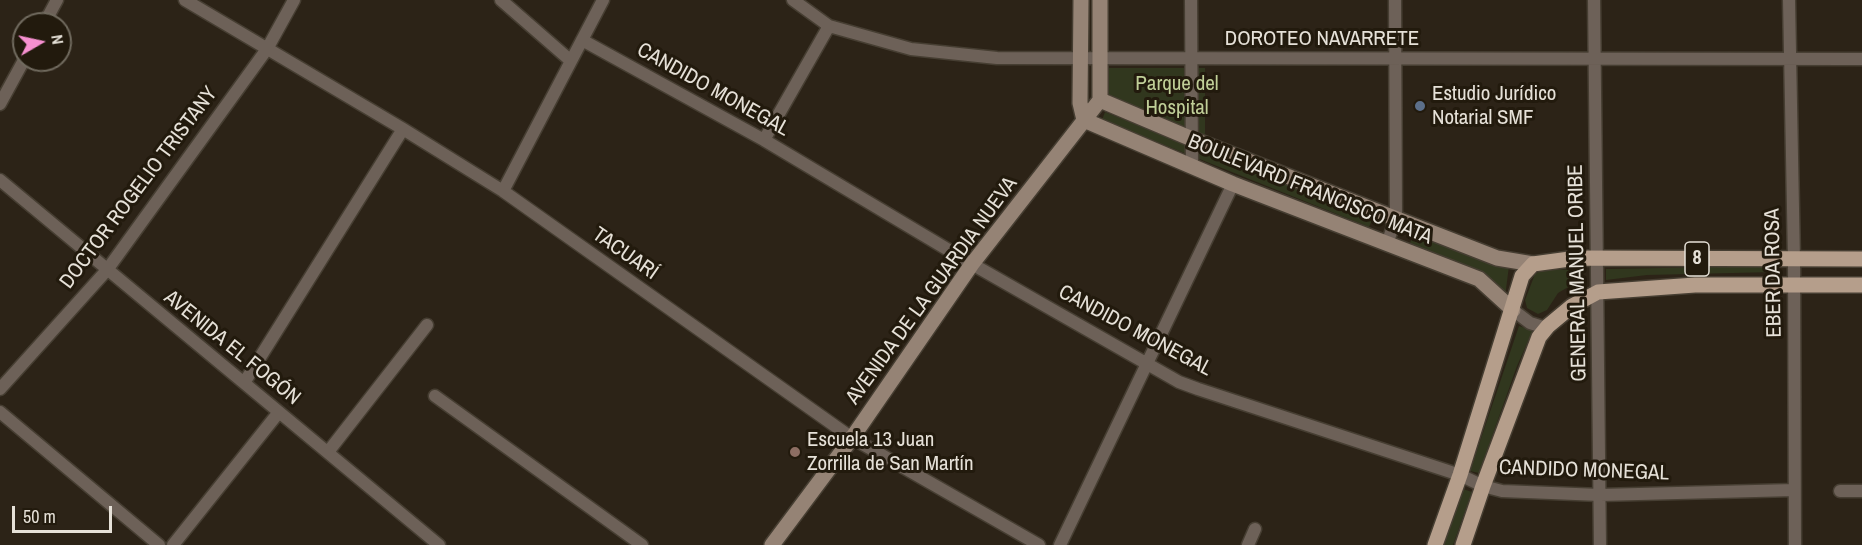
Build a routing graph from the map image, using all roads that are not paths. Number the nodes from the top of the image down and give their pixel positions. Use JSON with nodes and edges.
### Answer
{"nodes":[{"id":1,"x":185,"y":0,"type":"edge"},
{"id":2,"x":294,"y":0,"type":"edge"},
{"id":3,"x":501,"y":0,"type":"edge"},
{"id":4,"x":603,"y":0,"type":"edge"},
{"id":5,"x":793,"y":0,"type":"edge"},
{"id":6,"x":1081,"y":0,"type":"edge"},
{"id":7,"x":1100,"y":0,"type":"edge"},
{"id":8,"x":1191,"y":0,"type":"edge"},
{"id":9,"x":1395,"y":0,"type":"edge"},
{"id":10,"x":1594,"y":0,"type":"edge"},
{"id":11,"x":1789,"y":0,"type":"edge"},
{"id":12,"x":829,"y":26,"type":"junction"},
{"id":13,"x":582,"y":40,"type":"junction"},
{"id":14,"x":267,"y":49,"type":"junction"},
{"id":15,"x":1190,"y":58,"type":"junction"},
{"id":16,"x":1080,"y":59,"type":"junction"},
{"id":17,"x":1100,"y":59,"type":"junction"},
{"id":18,"x":1396,"y":59,"type":"junction"},
{"id":19,"x":1862,"y":59,"type":"edge"},
{"id":20,"x":1596,"y":60,"type":"junction"},
{"id":21,"x":1789,"y":60,"type":"junction"},
{"id":22,"x":571,"y":61,"type":"junction"},
{"id":23,"x":17,"y":72,"type":"edge"},
{"id":24,"x":1100,"y":100,"type":"junction"},
{"id":25,"x":0,"y":104,"type":"edge"},
{"id":26,"x":1084,"y":120,"type":"junction"},
{"id":27,"x":403,"y":129,"type":"junction"},
{"id":28,"x":1192,"y":139,"type":"junction"},
{"id":29,"x":764,"y":140,"type":"junction"},
{"id":30,"x":1192,"y":166,"type":"junction"},
{"id":31,"x":0,"y":180,"type":"edge"},
{"id":32,"x":1233,"y":184,"type":"junction"},
{"id":33,"x":503,"y":191,"type":"junction"},
{"id":34,"x":1396,"y":218,"type":"junction"},
{"id":35,"x":1386,"y":244,"type":"junction"},
{"id":36,"x":1597,"y":259,"type":"junction"},
{"id":37,"x":1862,"y":259,"type":"edge"},
{"id":38,"x":1794,"y":260,"type":"junction"},
{"id":39,"x":972,"y":264,"type":"junction"},
{"id":40,"x":1533,"y":264,"type":"junction"},
{"id":41,"x":107,"y":270,"type":"junction"},
{"id":42,"x":1862,"y":285,"type":"edge"},
{"id":43,"x":1794,"y":286,"type":"junction"},
{"id":44,"x":1598,"y":292,"type":"junction"},
{"id":45,"x":1513,"y":310,"type":"junction"},
{"id":46,"x":427,"y":325,"type":"dead end"},
{"id":47,"x":1548,"y":326,"type":"junction"},
{"id":48,"x":1148,"y":364,"type":"junction"},
{"id":49,"x":243,"y":383,"type":"junction"},
{"id":50,"x":0,"y":389,"type":"edge"},
{"id":51,"x":435,"y":396,"type":"dead end"},
{"id":52,"x":0,"y":412,"type":"edge"},
{"id":53,"x":279,"y":412,"type":"junction"},
{"id":54,"x":852,"y":438,"type":"junction"},
{"id":55,"x":328,"y":452,"type":"junction"},
{"id":56,"x":1460,"y":475,"type":"junction"},
{"id":57,"x":1483,"y":486,"type":"junction"},
{"id":58,"x":1794,"y":490,"type":"junction"},
{"id":59,"x":1840,"y":491,"type":"dead end"},
{"id":60,"x":1862,"y":491,"type":"edge"},
{"id":61,"x":1600,"y":495,"type":"junction"},
{"id":62,"x":1255,"y":529,"type":"dead end"},
{"id":63,"x":159,"y":545,"type":"edge"},
{"id":64,"x":173,"y":545,"type":"edge"},
{"id":65,"x":439,"y":545,"type":"edge"},
{"id":66,"x":642,"y":545,"type":"edge"},
{"id":67,"x":772,"y":545,"type":"edge"},
{"id":68,"x":1039,"y":545,"type":"edge"},
{"id":69,"x":1060,"y":545,"type":"edge"},
{"id":70,"x":1248,"y":545,"type":"edge"},
{"id":71,"x":1435,"y":545,"type":"edge"},
{"id":72,"x":1463,"y":545,"type":"edge"},
{"id":73,"x":1600,"y":545,"type":"edge"},
{"id":74,"x":1795,"y":545,"type":"edge"}],
"edges":[{"from":1,"to":14,"type":"street","name":"TACUARÍ"},
{"from":2,"to":14,"type":"street","name":"DOCTOR ROGELIO TRISTANY"},
{"from":3,"to":22,"type":"street"},
{"from":4,"to":13,"type":"street"},
{"from":5,"to":12,"type":"street","name":"DOROTEO NAVARRETE"},
{"from":6,"to":16,"type":"street"},
{"from":7,"to":17,"type":"street"},
{"from":8,"to":15,"type":"street"},
{"from":9,"to":18,"type":"street"},
{"from":10,"to":20,"type":"street","name":"GENERAL MANUEL ORIBE"},
{"from":11,"to":21,"type":"street","name":"EBER DA ROSA"},
{"from":12,"to":16,"type":"street","name":"DOROTEO NAVARRETE"},
{"from":12,"to":29,"type":"street"},
{"from":13,"to":22,"type":"street"},
{"from":13,"to":29,"type":"street","name":"CANDIDO MONEGAL"},
{"from":14,"to":27,"type":"street","name":"TACUARÍ"},
{"from":14,"to":41,"type":"street","name":"DOCTOR ROGELIO TRISTANY"},
{"from":15,"to":17,"type":"street","name":"DOROTEO NAVARRETE"},
{"from":15,"to":18,"type":"street","name":"DOROTEO NAVARRETE"},
{"from":15,"to":28,"type":"street"},
{"from":16,"to":17,"type":"street","name":"DOROTEO NAVARRETE"},
{"from":16,"to":26,"type":"street"},
{"from":17,"to":24,"type":"street"},
{"from":18,"to":20,"type":"street","name":"DOROTEO NAVARRETE"},
{"from":18,"to":34,"type":"street"},
{"from":19,"to":21,"type":"street","name":"DOROTEO NAVARRETE"},
{"from":20,"to":21,"type":"street","name":"DOROTEO NAVARRETE"},
{"from":20,"to":36,"type":"street","name":"GENERAL MANUEL ORIBE"},
{"from":21,"to":38,"type":"street","name":"EBER DA ROSA"},
{"from":22,"to":33,"type":"street"},
{"from":23,"to":25,"type":"street"},
{"from":24,"to":26,"type":"street","name":"AVENIDA DE LA GUARDIA NUEVA"},
{"from":24,"to":28,"type":"street","name":"BOULEVARD FRANCISCO MATA"},
{"from":26,"to":30,"type":"street","name":"BOULEVARD FRANCISCO MATA"},
{"from":26,"to":39,"type":"street","name":"AVENIDA DE LA GUARDIA NUEVA"},
{"from":27,"to":33,"type":"street","name":"TACUARÍ"},
{"from":27,"to":49,"type":"street"},
{"from":28,"to":30,"type":"street"},
{"from":28,"to":34,"type":"street","name":"BOULEVARD FRANCISCO MATA"},
{"from":29,"to":39,"type":"street","name":"CANDIDO MONEGAL"},
{"from":30,"to":32,"type":"street","name":"BOULEVARD FRANCISCO MATA"},
{"from":31,"to":41,"type":"street","name":"AVENIDA EL FOGÓN"},
{"from":32,"to":35,"type":"street","name":"BOULEVARD FRANCISCO MATA"},
{"from":32,"to":48,"type":"street"},
{"from":33,"to":54,"type":"street","name":"TACUARÍ"},
{"from":34,"to":35,"type":"street"},
{"from":34,"to":40,"type":"street","name":"BOULEVARD FRANCISCO MATA"},
{"from":35,"to":45,"type":"street","name":"BOULEVARD FRANCISCO MATA"},
{"from":36,"to":38,"type":"main road","name":"BOULEVARD FRANCISCO MATA","number":"8"},
{"from":36,"to":40,"type":"main road","name":"BOULEVARD FRANCISCO MATA","number":"8"},
{"from":36,"to":44,"type":"street","name":"GENERAL MANUEL ORIBE"},
{"from":37,"to":38,"type":"main road","name":"BOULEVARD FRANCISCO MATA","number":"8"},
{"from":38,"to":43,"type":"street","name":"EBER DA ROSA"},
{"from":39,"to":48,"type":"street","name":"CANDIDO MONEGAL"},
{"from":39,"to":54,"type":"street","name":"AVENIDA DE LA GUARDIA NUEVA"},
{"from":40,"to":45,"type":"main road"},
{"from":41,"to":49,"type":"street","name":"AVENIDA EL FOGÓN"},
{"from":41,"to":50,"type":"street","name":"DOCTOR ROGELIO TRISTANY"},
{"from":42,"to":43,"type":"main road","number":"8"},
{"from":43,"to":44,"type":"main road","number":"8"},
{"from":43,"to":58,"type":"street","name":"EBER DA ROSA"},
{"from":44,"to":47,"type":"main road","number":"8"},
{"from":44,"to":61,"type":"street","name":"GENERAL MANUEL ORIBE"},
{"from":45,"to":47,"type":"street","name":"BOULEVARD FRANCISCO MATA"},
{"from":45,"to":56,"type":"main road"},
{"from":46,"to":55,"type":"street"},
{"from":47,"to":57,"type":"main road","number":"8"},
{"from":48,"to":56,"type":"street","name":"CANDIDO MONEGAL"},
{"from":48,"to":69,"type":"street"},
{"from":49,"to":53,"type":"street","name":"AVENIDA EL FOGÓN"},
{"from":51,"to":66,"type":"street"},
{"from":52,"to":63,"type":"street"},
{"from":53,"to":55,"type":"street","name":"AVENIDA EL FOGÓN"},
{"from":53,"to":64,"type":"street"},
{"from":54,"to":67,"type":"street","name":"AVENIDA DE LA GUARDIA NUEVA"},
{"from":54,"to":68,"type":"street","name":"TACUARÍ"},
{"from":55,"to":65,"type":"street","name":"AVENIDA EL FOGÓN"},
{"from":56,"to":57,"type":"street","name":"CANDIDO MONEGAL"},
{"from":56,"to":71,"type":"main road"},
{"from":57,"to":61,"type":"street","name":"CANDIDO MONEGAL"},
{"from":57,"to":72,"type":"main road","number":"8"},
{"from":58,"to":61,"type":"street","name":"CANDIDO MONEGAL"},
{"from":58,"to":74,"type":"street","name":"EBER DA ROSA"},
{"from":59,"to":60,"type":"street"},
{"from":61,"to":73,"type":"street","name":"GENERAL MANUEL ORIBE"},
{"from":62,"to":70,"type":"street"}]}
